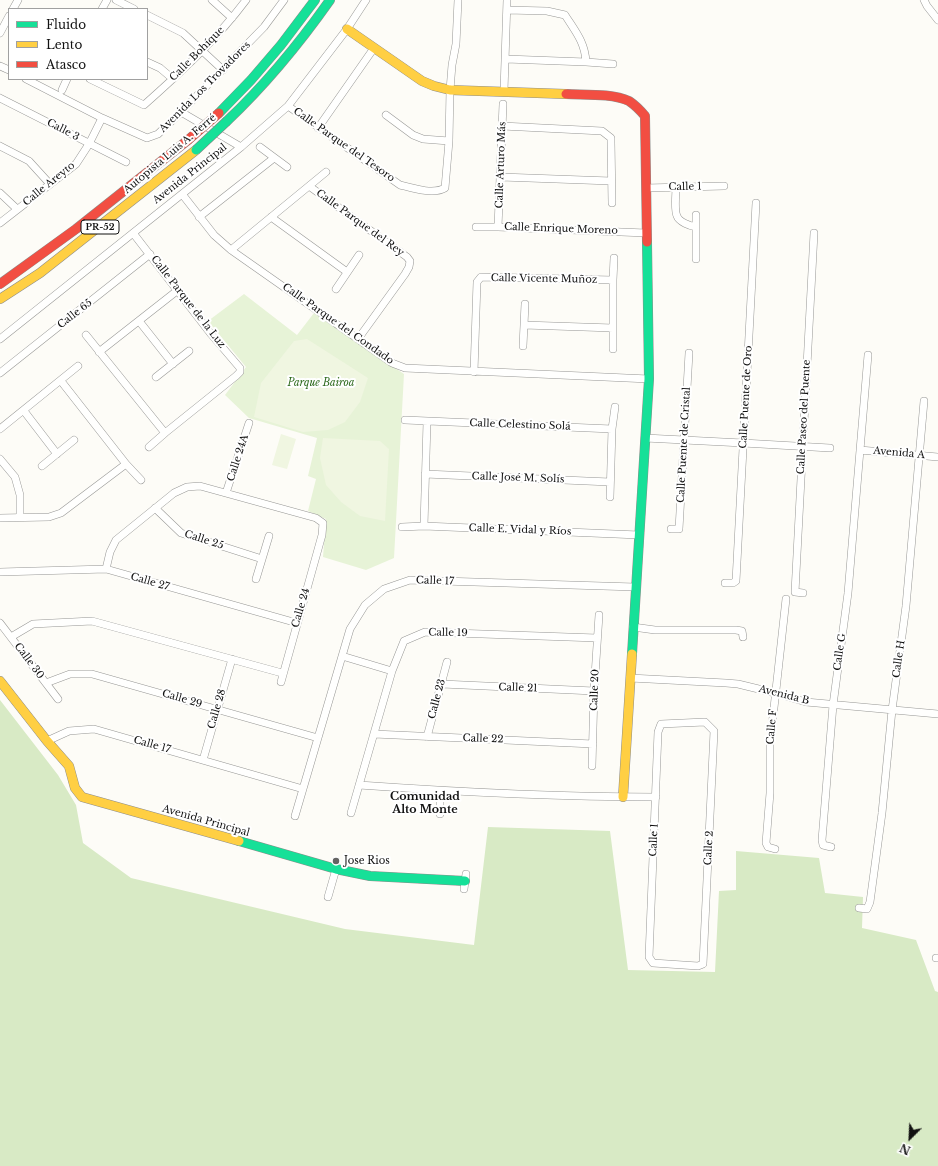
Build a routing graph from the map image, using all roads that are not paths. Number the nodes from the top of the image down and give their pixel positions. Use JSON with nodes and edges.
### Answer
{"nodes":[{"id":1,"x":116,"y":0,"type":"edge"},
{"id":2,"x":212,"y":0,"type":"edge"},
{"id":3,"x":246,"y":0,"type":"edge"},
{"id":4,"x":284,"y":0,"type":"edge"},
{"id":5,"x":315,"y":0,"type":"edge"},
{"id":6,"x":330,"y":0,"type":"edge"},
{"id":7,"x":366,"y":0,"type":"edge"},
{"id":8,"x":458,"y":0,"type":"edge"},
{"id":9,"x":507,"y":0,"type":"edge"},
{"id":10,"x":924,"y":0,"type":"edge"},
{"id":11,"x":132,"y":8,"type":"edge"},
{"id":12,"x":507,"y":10,"type":"junction"},
{"id":13,"x":148,"y":16,"type":"edge"},
{"id":14,"x":8,"y":18,"type":"edge"},
{"id":15,"x":232,"y":18,"type":"junction"},
{"id":16,"x":938,"y":20,"type":"edge"},
{"id":17,"x":347,"y":29,"type":"junction"},
{"id":18,"x":0,"y":33,"type":"edge"},
{"id":19,"x":374,"y":48,"type":"junction"},
{"id":20,"x":202,"y":50,"type":"junction"},
{"id":21,"x":506,"y":59,"type":"junction"},
{"id":22,"x":148,"y":62,"type":"edge"},
{"id":23,"x":586,"y":62,"type":"junction"},
{"id":24,"x":613,"y":64,"type":"dead end"},
{"id":25,"x":223,"y":70,"type":"junction"},
{"id":26,"x":173,"y":79,"type":"junction"},
{"id":27,"x":28,"y":80,"type":"edge"},
{"id":28,"x":67,"y":80,"type":"edge"},
{"id":29,"x":92,"y":80,"type":"edge"},
{"id":30,"x":62,"y":90,"type":"dead end"},
{"id":31,"x":450,"y":90,"type":"junction"},
{"id":32,"x":504,"y":92,"type":"junction"},
{"id":33,"x":0,"y":98,"type":"edge"},
{"id":34,"x":503,"y":104,"type":"dead end"},
{"id":35,"x":288,"y":106,"type":"junction"},
{"id":36,"x":181,"y":112,"type":"junction"},
{"id":37,"x":386,"y":115,"type":"dead end"},
{"id":38,"x":102,"y":118,"type":"junction"},
{"id":39,"x":502,"y":126,"type":"junction"},
{"id":40,"x":318,"y":128,"type":"junction"},
{"id":41,"x":449,"y":141,"type":"junction"},
{"id":42,"x":90,"y":144,"type":"junction"},
{"id":43,"x":0,"y":146,"type":"edge"},
{"id":44,"x":241,"y":147,"type":"junction"},
{"id":45,"x":260,"y":147,"type":"dead end"},
{"id":46,"x":274,"y":158,"type":"junction"},
{"id":47,"x":126,"y":162,"type":"dead end"},
{"id":48,"x":287,"y":167,"type":"dead end"},
{"id":49,"x":326,"y":172,"type":"dead end"},
{"id":50,"x":501,"y":176,"type":"junction"},
{"id":51,"x":612,"y":181,"type":"junction"},
{"id":52,"x":50,"y":183,"type":"junction"},
{"id":53,"x":309,"y":186,"type":"junction"},
{"id":54,"x":724,"y":186,"type":"dead end"},
{"id":55,"x":676,"y":187,"type":"junction"},
{"id":56,"x":646,"y":188,"type":"junction"},
{"id":57,"x":0,"y":193,"type":"edge"},
{"id":58,"x":182,"y":194,"type":"junction"},
{"id":59,"x":612,"y":203,"type":"dead end"},
{"id":60,"x":756,"y":203,"type":"dead end"},
{"id":61,"x":17,"y":210,"type":"junction"},
{"id":62,"x":696,"y":215,"type":"dead end"},
{"id":63,"x":199,"y":217,"type":"junction"},
{"id":64,"x":271,"y":217,"type":"junction"},
{"id":65,"x":0,"y":223,"type":"edge"},
{"id":66,"x":476,"y":227,"type":"dead end"},
{"id":67,"x":498,"y":227,"type":"junction"},
{"id":68,"x":696,"y":227,"type":"junction"},
{"id":69,"x":133,"y":233,"type":"junction"},
{"id":70,"x":646,"y":233,"type":"junction"},
{"id":71,"x":814,"y":233,"type":"dead end"},
{"id":72,"x":231,"y":250,"type":"junction"},
{"id":73,"x":150,"y":254,"type":"junction"},
{"id":74,"x":359,"y":255,"type":"dead end"},
{"id":75,"x":614,"y":258,"type":"dead end"},
{"id":76,"x":696,"y":259,"type":"dead end"},
{"id":77,"x":347,"y":272,"type":"junction"},
{"id":78,"x":40,"y":273,"type":"junction"},
{"id":79,"x":613,"y":280,"type":"junction"},
{"id":80,"x":0,"y":284,"type":"edge"},
{"id":81,"x":336,"y":289,"type":"dead end"},
{"id":82,"x":178,"y":290,"type":"junction"},
{"id":83,"x":0,"y":299,"type":"edge"},
{"id":84,"x":525,"y":304,"type":"dead end"},
{"id":85,"x":0,"y":309,"type":"edge"},
{"id":86,"x":138,"y":321,"type":"junction"},
{"id":87,"x":524,"y":325,"type":"junction"},
{"id":88,"x":613,"y":328,"type":"junction"},
{"id":89,"x":86,"y":336,"type":"dead end"},
{"id":90,"x":0,"y":339,"type":"edge"},
{"id":91,"x":358,"y":339,"type":"junction"},
{"id":92,"x":523,"y":346,"type":"dead end"},
{"id":93,"x":613,"y":349,"type":"dead end"},
{"id":94,"x":189,"y":351,"type":"dead end"},
{"id":95,"x":99,"y":352,"type":"junction"},
{"id":96,"x":689,"y":353,"type":"dead end"},
{"id":97,"x":868,"y":355,"type":"dead end"},
{"id":98,"x":172,"y":364,"type":"junction"},
{"id":99,"x":78,"y":366,"type":"dead end"},
{"id":100,"x":474,"y":372,"type":"junction"},
{"id":101,"x":0,"y":373,"type":"edge"},
{"id":102,"x":156,"y":377,"type":"dead end"},
{"id":103,"x":649,"y":379,"type":"junction"},
{"id":104,"x":61,"y":381,"type":"junction"},
{"id":105,"x":924,"y":401,"type":"dead end"},
{"id":106,"x":615,"y":406,"type":"dead end"},
{"id":107,"x":24,"y":411,"type":"junction"},
{"id":108,"x":405,"y":420,"type":"dead end"},
{"id":109,"x":427,"y":422,"type":"junction"},
{"id":110,"x":249,"y":424,"type":"dead end"},
{"id":111,"x":0,"y":429,"type":"edge"},
{"id":112,"x":612,"y":429,"type":"junction"},
{"id":113,"x":165,"y":433,"type":"junction"},
{"id":114,"x":645,"y":438,"type":"junction"},
{"id":115,"x":74,"y":440,"type":"dead end"},
{"id":116,"x":684,"y":440,"type":"junction"},
{"id":117,"x":743,"y":443,"type":"junction"},
{"id":118,"x":802,"y":446,"type":"junction"},
{"id":119,"x":149,"y":447,"type":"dead end"},
{"id":120,"x":830,"y":448,"type":"dead end"},
{"id":121,"x":860,"y":450,"type":"junction"},
{"id":122,"x":57,"y":454,"type":"junction"},
{"id":123,"x":919,"y":455,"type":"junction"},
{"id":124,"x":938,"y":457,"type":"edge"},
{"id":125,"x":0,"y":459,"type":"edge"},
{"id":126,"x":126,"y":464,"type":"junction"},
{"id":127,"x":42,"y":466,"type":"dead end"},
{"id":128,"x":425,"y":474,"type":"junction"},
{"id":129,"x":141,"y":480,"type":"dead end"},
{"id":130,"x":610,"y":482,"type":"junction"},
{"id":131,"x":226,"y":493,"type":"junction"},
{"id":132,"x":610,"y":497,"type":"dead end"},
{"id":133,"x":155,"y":508,"type":"junction"},
{"id":134,"x":20,"y":517,"type":"junction"},
{"id":135,"x":0,"y":518,"type":"edge"},
{"id":136,"x":424,"y":526,"type":"junction"},
{"id":137,"x":402,"y":527,"type":"dead end"},
{"id":138,"x":671,"y":529,"type":"dead end"},
{"id":139,"x":639,"y":534,"type":"junction"},
{"id":140,"x":269,"y":536,"type":"dead end"},
{"id":141,"x":262,"y":559,"type":"junction"},
{"id":142,"x":106,"y":569,"type":"junction"},
{"id":143,"x":0,"y":572,"type":"edge"},
{"id":144,"x":256,"y":579,"type":"dead end"},
{"id":145,"x":726,"y":583,"type":"dead end"},
{"id":146,"x":635,"y":587,"type":"junction"},
{"id":147,"x":803,"y":593,"type":"dead end"},
{"id":148,"x":786,"y":599,"type":"dead end"},
{"id":149,"x":599,"y":615,"type":"dead end"},
{"id":150,"x":0,"y":623,"type":"edge"},
{"id":151,"x":297,"y":623,"type":"junction"},
{"id":152,"x":633,"y":627,"type":"junction"},
{"id":153,"x":11,"y":637,"type":"junction"},
{"id":154,"x":743,"y":637,"type":"dead end"},
{"id":155,"x":597,"y":638,"type":"junction"},
{"id":156,"x":342,"y":656,"type":"junction"},
{"id":157,"x":232,"y":659,"type":"junction"},
{"id":158,"x":447,"y":662,"type":"dead end"},
{"id":159,"x":392,"y":671,"type":"junction"},
{"id":160,"x":282,"y":673,"type":"junction"},
{"id":161,"x":630,"y":678,"type":"junction"},
{"id":162,"x":0,"y":681,"type":"edge"},
{"id":163,"x":281,"y":682,"type":"dead end"},
{"id":164,"x":46,"y":683,"type":"junction"},
{"id":165,"x":442,"y":684,"type":"junction"},
{"id":166,"x":594,"y":691,"type":"junction"},
{"id":167,"x":775,"y":692,"type":"junction"},
{"id":168,"x":58,"y":699,"type":"dead end"},
{"id":169,"x":833,"y":705,"type":"junction"},
{"id":170,"x":217,"y":709,"type":"junction"},
{"id":171,"x":892,"y":710,"type":"junction"},
{"id":172,"x":938,"y":714,"type":"edge"},
{"id":173,"x":661,"y":724,"type":"joint"},
{"id":174,"x":374,"y":734,"type":"junction"},
{"id":175,"x":427,"y":737,"type":"junction"},
{"id":176,"x":318,"y":738,"type":"junction"},
{"id":177,"x":47,"y":742,"type":"junction"},
{"id":178,"x":593,"y":744,"type":"junction"},
{"id":179,"x":203,"y":760,"type":"junction"},
{"id":180,"x":592,"y":766,"type":"dead end"},
{"id":181,"x":359,"y":785,"type":"junction"},
{"id":182,"x":303,"y":789,"type":"junction"},
{"id":183,"x":440,"y":791,"type":"junction"},
{"id":184,"x":618,"y":797,"type":"junction"},
{"id":185,"x":656,"y":797,"type":"junction"},
{"id":186,"x":352,"y":812,"type":"dead end"},
{"id":187,"x":440,"y":814,"type":"dead end"},
{"id":188,"x":295,"y":816,"type":"dead end"},
{"id":189,"x":831,"y":847,"type":"dead end"},
{"id":190,"x":775,"y":849,"type":"dead end"},
{"id":191,"x":336,"y":870,"type":"junction"},
{"id":192,"x":465,"y":882,"type":"dead end"},
{"id":193,"x":328,"y":897,"type":"dead end"},
{"id":194,"x":859,"y":908,"type":"dead end"},
{"id":195,"x":649,"y":956,"type":"joint"}],
"edges":[{"from":1,"to":11,"type":"street"},
{"from":2,"to":15,"type":"street"},
{"from":3,"to":15,"type":"street","name":"Calle Bohíque"},
{"from":4,"to":25,"type":"street","name":"Avenida Los Trovadores"},
{"from":5,"to":80,"type":"main road","name":"Autopista Luis A. Ferré","number":"PR-52","bridge":true},
{"from":6,"to":78,"type":"main road","name":"Autopista Luis A. Ferré","number":"PR-52","bridge":true},
{"from":7,"to":17,"type":"street","name":"Avenida Principal"},
{"from":8,"to":31,"type":"street"},
{"from":9,"to":12,"type":"street"},
{"from":10,"to":16,"type":"street"},
{"from":12,"to":21,"type":"street"},
{"from":12,"to":23,"type":"street"},
{"from":13,"to":20,"type":"street"},
{"from":14,"to":18,"type":"street"},
{"from":15,"to":20,"type":"street","name":"Calle Bohíque"},
{"from":17,"to":19,"type":"main road"},
{"from":17,"to":35,"type":"street","name":"Avenida Principal"},
{"from":19,"to":31,"type":"main road"},
{"from":19,"to":40,"type":"street"},
{"from":20,"to":25,"type":"street"},
{"from":20,"to":26,"type":"street","name":"Calle Bohíque"},
{"from":21,"to":23,"type":"street"},
{"from":21,"to":32,"type":"street"},
{"from":22,"to":26,"type":"street"},
{"from":23,"to":24,"type":"street"},
{"from":25,"to":36,"type":"street","name":"Avenida Los Trovadores"},
{"from":26,"to":29,"type":"street","name":"Calle Bohíque"},
{"from":27,"to":38,"type":"street","name":"Avenida Los Trovadores"},
{"from":28,"to":30,"type":"street"},
{"from":31,"to":32,"type":"main road"},
{"from":31,"to":41,"type":"street"},
{"from":32,"to":56,"type":"main road"},
{"from":33,"to":42,"type":"street","name":"Calle 3"},
{"from":34,"to":39,"type":"street","name":"Calle Arturo Más"},
{"from":35,"to":40,"type":"street","name":"Calle Parque del Tesoro"},
{"from":35,"to":44,"type":"street","name":"Avenida Principal"},
{"from":36,"to":38,"type":"street","name":"Avenida Los Trovadores"},
{"from":36,"to":44,"type":"street"},
{"from":37,"to":41,"type":"street"},
{"from":38,"to":42,"type":"street","name":"Calle Areyto"},
{"from":39,"to":50,"type":"street","name":"Calle Arturo Más"},
{"from":39,"to":51,"type":"street"},
{"from":40,"to":41,"type":"street","name":"Calle Parque del Tesoro"},
{"from":42,"to":47,"type":"street","name":"Calle 3"},
{"from":42,"to":52,"type":"street","name":"Calle Areyto"},
{"from":43,"to":52,"type":"street"},
{"from":44,"to":58,"type":"street","name":"Avenida Principal"},
{"from":45,"to":46,"type":"street"},
{"from":46,"to":48,"type":"street"},
{"from":46,"to":63,"type":"street"},
{"from":49,"to":53,"type":"street"},
{"from":50,"to":51,"type":"street"},
{"from":50,"to":67,"type":"street","name":"Calle Arturo Más"},
{"from":51,"to":59,"type":"street"},
{"from":52,"to":61,"type":"street","name":"Calle Areyto"},
{"from":53,"to":64,"type":"street"},
{"from":53,"to":91,"type":"street","name":"Calle Parque del Rey"},
{"from":54,"to":55,"type":"street","name":"Calle 1"},
{"from":55,"to":56,"type":"street","name":"Calle 1"},
{"from":55,"to":68,"type":"street"},
{"from":56,"to":70,"type":"main road"},
{"from":57,"to":61,"type":"street"},
{"from":58,"to":63,"type":"street","name":"Calle Parque del Condado"},
{"from":58,"to":69,"type":"street","name":"Avenida Principal"},
{"from":60,"to":117,"type":"street","name":"Calle Puente de Oro"},
{"from":61,"to":65,"type":"street","name":"Calle Areyto"},
{"from":62,"to":68,"type":"street"},
{"from":63,"to":72,"type":"street","name":"Calle Parque del Condado"},
{"from":64,"to":72,"type":"street"},
{"from":64,"to":77,"type":"street"},
{"from":66,"to":67,"type":"street","name":"Calle Enrique Moreno"},
{"from":67,"to":70,"type":"street","name":"Calle Enrique Moreno"},
{"from":68,"to":76,"type":"street"},
{"from":69,"to":73,"type":"street","name":"Calle Parque de la Luz"},
{"from":69,"to":90,"type":"street","name":"Avenida Principal"},
{"from":70,"to":103,"type":"main road"},
{"from":71,"to":118,"type":"street","name":"Calle Paseo del Puente"},
{"from":72,"to":91,"type":"street","name":"Calle Parque del Condado"},
{"from":73,"to":82,"type":"street","name":"Calle Parque de la Luz"},
{"from":73,"to":101,"type":"street","name":"Calle 65"},
{"from":74,"to":77,"type":"street"},
{"from":75,"to":79,"type":"street"},
{"from":77,"to":81,"type":"street"},
{"from":78,"to":83,"type":"main road","name":"Autopista Luis A. Ferré","number":"PR-52"},
{"from":78,"to":85,"type":"main road"},
{"from":79,"to":88,"type":"street"},
{"from":79,"to":100,"type":"street","name":"Calle Vicente Muñoz"},
{"from":82,"to":86,"type":"street"},
{"from":82,"to":113,"type":"street","name":"Calle Parque de la Luz"},
{"from":84,"to":87,"type":"street"},
{"from":86,"to":95,"type":"street"},
{"from":86,"to":98,"type":"street"},
{"from":87,"to":88,"type":"street"},
{"from":87,"to":92,"type":"street"},
{"from":88,"to":93,"type":"street"},
{"from":89,"to":95,"type":"street"},
{"from":91,"to":100,"type":"street","name":"Calle Parque del Condado"},
{"from":94,"to":98,"type":"street"},
{"from":95,"to":113,"type":"street"},
{"from":96,"to":116,"type":"street","name":"Calle Puente de Cristal"},
{"from":97,"to":121,"type":"street","name":"Calle G"},
{"from":98,"to":102,"type":"street"},
{"from":99,"to":104,"type":"street"},
{"from":100,"to":103,"type":"street","name":"Calle Parque del Condado"},
{"from":103,"to":114,"type":"main road"},
{"from":104,"to":107,"type":"street"},
{"from":104,"to":126,"type":"street"},
{"from":105,"to":123,"type":"street","name":"Calle H"},
{"from":106,"to":112,"type":"street"},
{"from":107,"to":111,"type":"street"},
{"from":107,"to":122,"type":"street"},
{"from":108,"to":109,"type":"street","name":"Calle Celestino Solá"},
{"from":109,"to":112,"type":"street","name":"Calle Celestino Solá"},
{"from":109,"to":128,"type":"street"},
{"from":110,"to":131,"type":"street","name":"Calle 24A"},
{"from":112,"to":130,"type":"street"},
{"from":113,"to":119,"type":"street"},
{"from":114,"to":116,"type":"street"},
{"from":114,"to":139,"type":"main road"},
{"from":115,"to":122,"type":"street"},
{"from":116,"to":117,"type":"street"},
{"from":116,"to":138,"type":"street","name":"Calle Puente de Cristal"},
{"from":117,"to":118,"type":"street"},
{"from":117,"to":145,"type":"street","name":"Calle Puente de Oro"},
{"from":118,"to":120,"type":"street"},
{"from":118,"to":147,"type":"street","name":"Calle Paseo del Puente"},
{"from":121,"to":123,"type":"street","name":"Avenida A"},
{"from":121,"to":169,"type":"street","name":"Calle G"},
{"from":122,"to":127,"type":"street"},
{"from":123,"to":124,"type":"street","name":"Avenida A"},
{"from":123,"to":171,"type":"street","name":"Calle H"},
{"from":125,"to":134,"type":"street"},
{"from":126,"to":129,"type":"street"},
{"from":126,"to":134,"type":"street"},
{"from":128,"to":130,"type":"street","name":"Calle José M. Solís"},
{"from":128,"to":136,"type":"street"},
{"from":130,"to":132,"type":"street"},
{"from":131,"to":133,"type":"street","name":"Calle 24"},
{"from":131,"to":151,"type":"street","name":"Calle 24"},
{"from":133,"to":141,"type":"street","name":"Calle 25"},
{"from":133,"to":142,"type":"street","name":"Calle 24"},
{"from":134,"to":135,"type":"street"},
{"from":136,"to":137,"type":"street","name":"Calle E. Vidal y Ríos"},
{"from":136,"to":139,"type":"street","name":"Calle E. Vidal y Ríos"},
{"from":139,"to":146,"type":"main road"},
{"from":140,"to":141,"type":"street"},
{"from":141,"to":144,"type":"street"},
{"from":142,"to":143,"type":"street","name":"Calle 27"},
{"from":142,"to":151,"type":"street","name":"Calle 27"},
{"from":146,"to":152,"type":"main road"},
{"from":146,"to":156,"type":"street","name":"Calle 17"},
{"from":148,"to":167,"type":"street","name":"Calle F"},
{"from":149,"to":155,"type":"street","name":"Calle 20"},
{"from":150,"to":153,"type":"street","name":"Calle 30"},
{"from":151,"to":160,"type":"street","name":"Calle 24"},
{"from":152,"to":154,"type":"street"},
{"from":152,"to":161,"type":"main road"},
{"from":153,"to":157,"type":"street"},
{"from":153,"to":164,"type":"street","name":"Calle 30"},
{"from":155,"to":159,"type":"street","name":"Calle 19"},
{"from":155,"to":166,"type":"street","name":"Calle 20"},
{"from":156,"to":159,"type":"street"},
{"from":156,"to":176,"type":"street","name":"Calle 17"},
{"from":157,"to":160,"type":"street"},
{"from":157,"to":170,"type":"street","name":"Calle 28"},
{"from":158,"to":165,"type":"street","name":"Calle 23"},
{"from":159,"to":174,"type":"street","name":"Calle 19"},
{"from":160,"to":163,"type":"street","name":"Calle 24"},
{"from":161,"to":167,"type":"street","name":"Avenida B"},
{"from":161,"to":184,"type":"main road"},
{"from":162,"to":177,"type":"main road","name":"Avenida Principal"},
{"from":164,"to":168,"type":"street","name":"Calle 30"},
{"from":164,"to":170,"type":"street","name":"Calle 29"},
{"from":165,"to":166,"type":"street","name":"Calle 21"},
{"from":165,"to":175,"type":"street","name":"Calle 23"},
{"from":166,"to":178,"type":"street","name":"Calle 20"},
{"from":167,"to":169,"type":"street","name":"Avenida B"},
{"from":167,"to":190,"type":"street","name":"Calle F"},
{"from":169,"to":171,"type":"street","name":"Avenida B"},
{"from":169,"to":189,"type":"street","name":"Calle G"},
{"from":170,"to":176,"type":"street","name":"Calle 29"},
{"from":170,"to":179,"type":"street","name":"Calle 28"},
{"from":171,"to":172,"type":"street","name":"Avenida B"},
{"from":171,"to":194,"type":"street","name":"Calle H"},
{"from":173,"to":185,"type":"street","name":"Calle 1"},
{"from":173,"to":195,"type":"street","name":"Calle 2"},
{"from":174,"to":175,"type":"street","name":"Calle 22"},
{"from":174,"to":181,"type":"street","name":"Calle 19"},
{"from":175,"to":178,"type":"street","name":"Calle 22"},
{"from":176,"to":182,"type":"street","name":"Calle 17"},
{"from":177,"to":179,"type":"street","name":"Calle 17"},
{"from":177,"to":191,"type":"main road","name":"Avenida Principal"},
{"from":178,"to":180,"type":"street","name":"Calle 20"},
{"from":179,"to":182,"type":"street","name":"Calle 17"},
{"from":181,"to":183,"type":"street"},
{"from":181,"to":186,"type":"street","name":"Calle 19"},
{"from":182,"to":188,"type":"street","name":"Calle 17"},
{"from":183,"to":184,"type":"street"},
{"from":183,"to":187,"type":"street"},
{"from":184,"to":185,"type":"street"},
{"from":185,"to":195,"type":"street","name":"Calle 1"},
{"from":191,"to":192,"type":"main road","name":"Avenida Principal"},
{"from":191,"to":193,"type":"street"}]}
